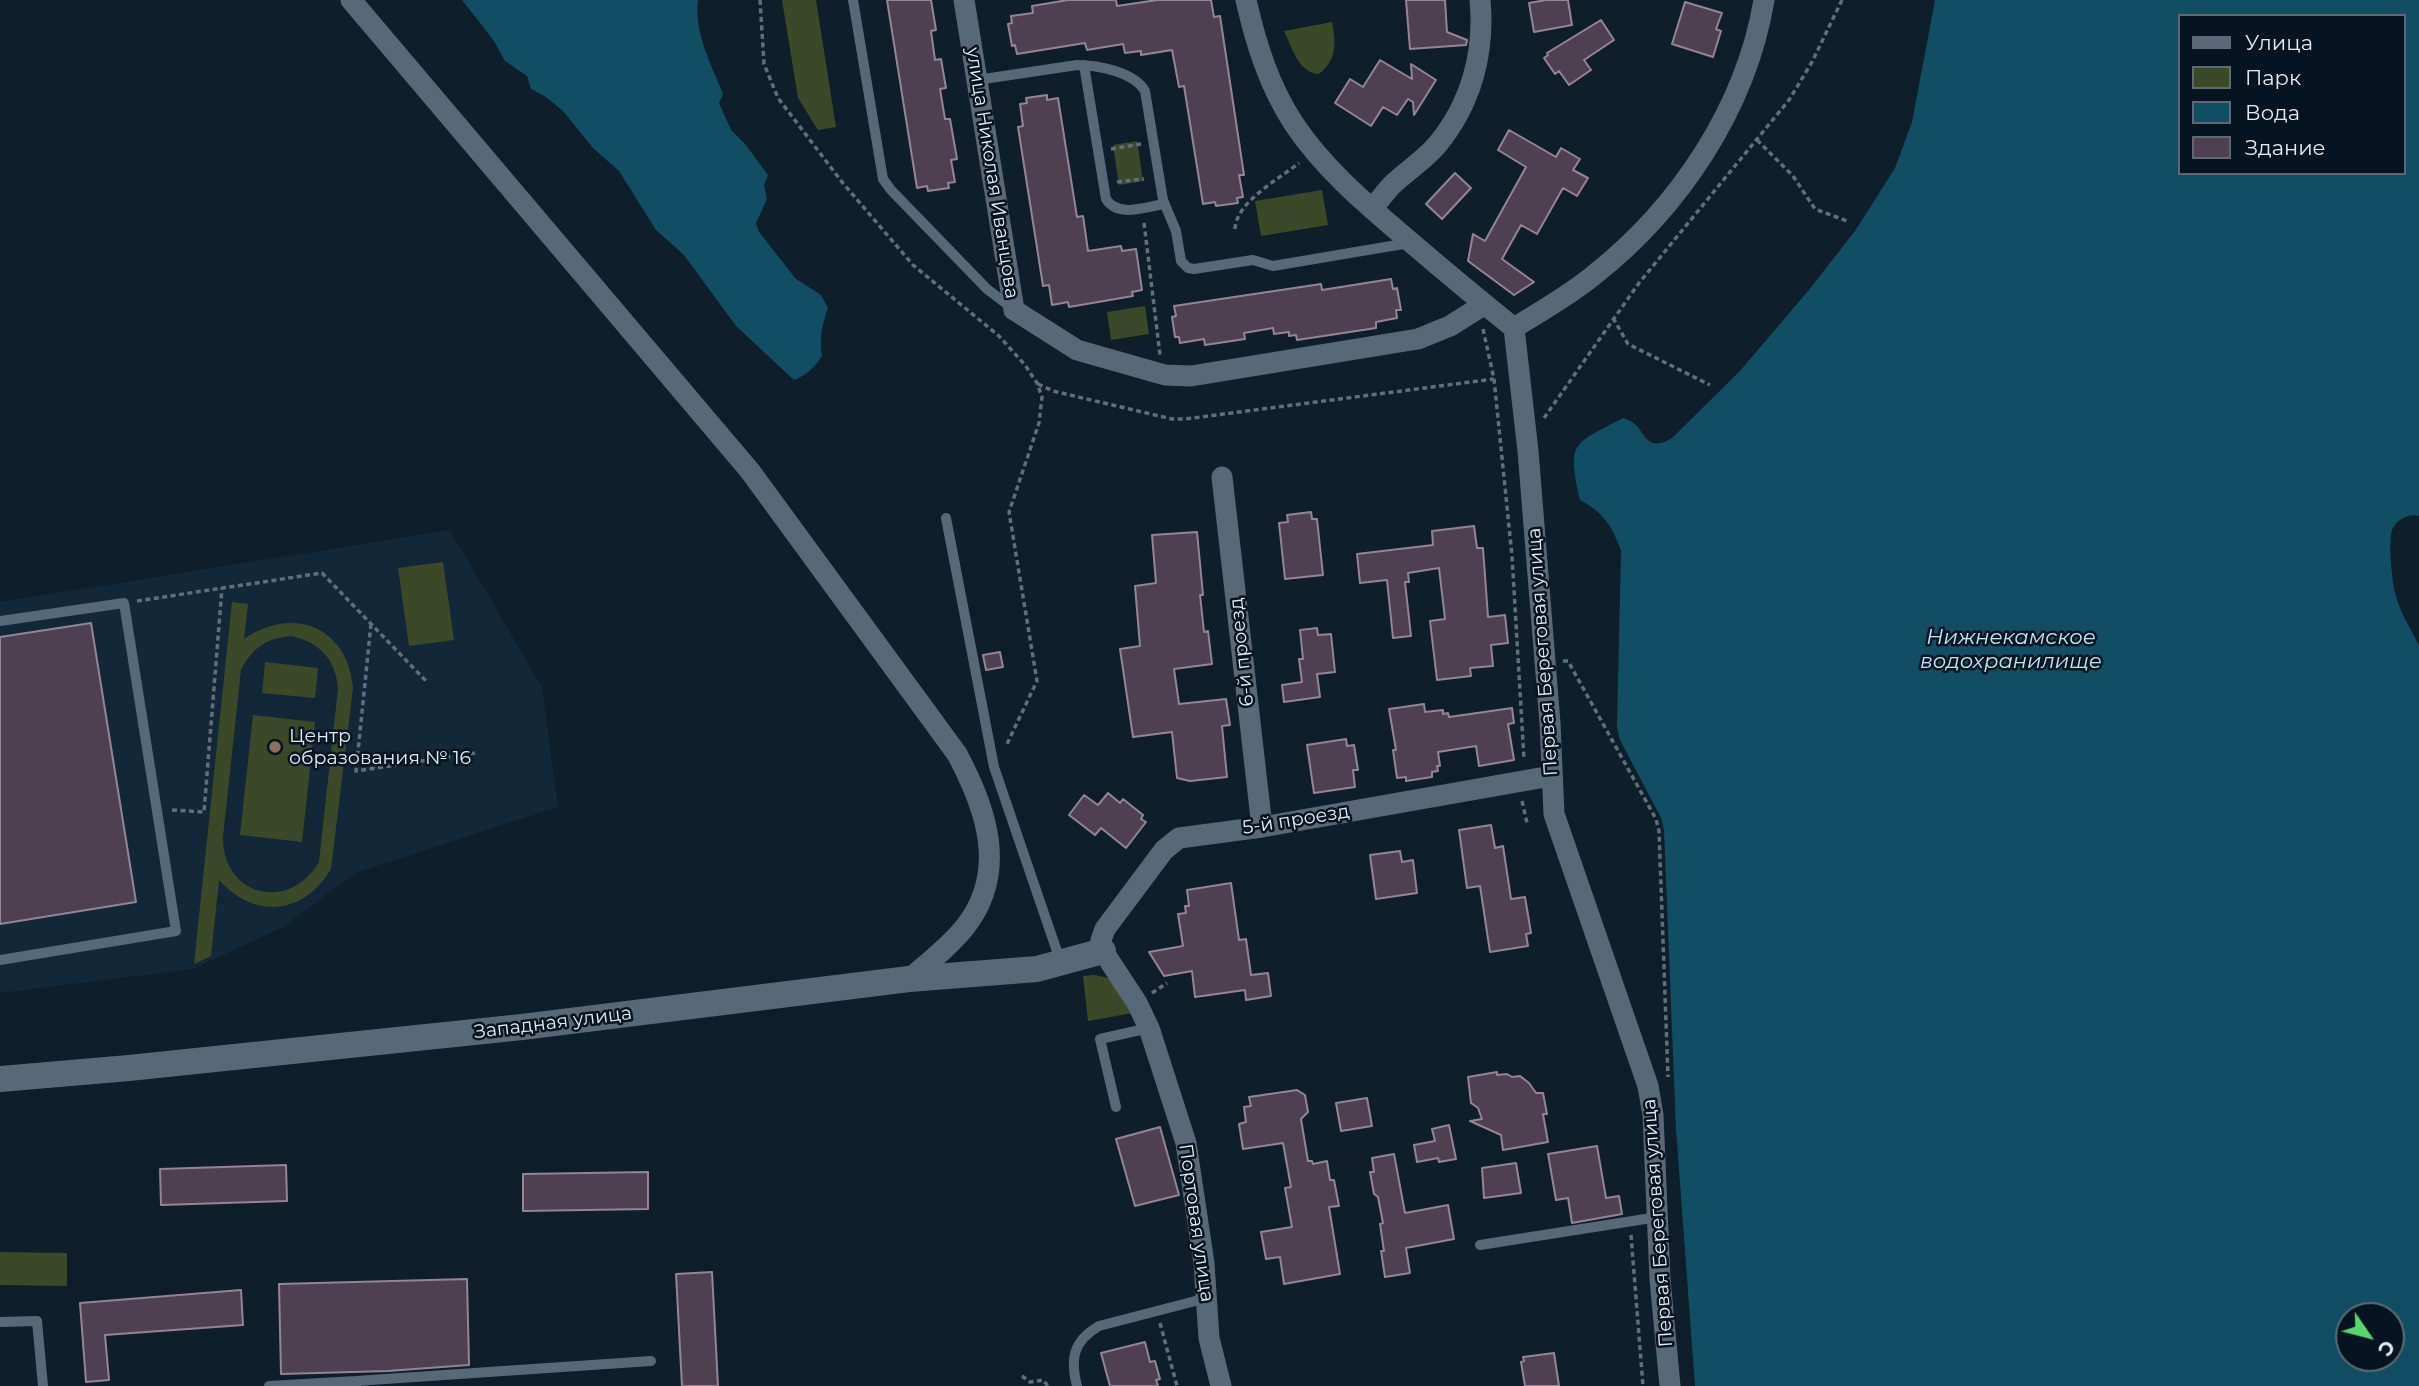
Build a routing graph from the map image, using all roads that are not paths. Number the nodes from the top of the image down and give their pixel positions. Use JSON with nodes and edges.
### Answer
{"nodes":[{"id":1,"x":351,"y":0,"type":"edge"},
{"id":2,"x":853,"y":0,"type":"edge"},
{"id":3,"x":964,"y":0,"type":"edge"},
{"id":4,"x":1246,"y":0,"type":"edge"},
{"id":5,"x":1480,"y":0,"type":"edge"},
{"id":6,"x":1764,"y":0,"type":"edge"},
{"id":7,"x":1084,"y":65,"type":"junction"},
{"id":8,"x":977,"y":80,"type":"junction"},
{"id":9,"x":1164,"y":204,"type":"junction"},
{"id":10,"x":1372,"y":209,"type":"junction"},
{"id":11,"x":1412,"y":243,"type":"junction"},
{"id":12,"x":1480,"y":308,"type":"junction"},
{"id":13,"x":1014,"y":310,"type":"junction"},
{"id":14,"x":1514,"y":328,"type":"junction"},
{"id":15,"x":1222,"y":477,"type":"dead end"},
{"id":16,"x":946,"y":518,"type":"dead end"},
{"id":17,"x":0,"y":621,"type":"edge"},
{"id":18,"x":1551,"y":776,"type":"junction"},
{"id":19,"x":1262,"y":827,"type":"junction"},
{"id":20,"x":1103,"y":951,"type":"junction"},
{"id":21,"x":0,"y":960,"type":"edge"},
{"id":22,"x":1061,"y":963,"type":"junction"},
{"id":23,"x":909,"y":978,"type":"junction"},
{"id":24,"x":1149,"y":1028,"type":"junction"},
{"id":25,"x":0,"y":1079,"type":"edge"},
{"id":26,"x":1116,"y":1107,"type":"dead end"},
{"id":27,"x":1658,"y":1217,"type":"junction"},
{"id":28,"x":1479,"y":1245,"type":"dead end"},
{"id":29,"x":1207,"y":1298,"type":"junction"},
{"id":30,"x":0,"y":1322,"type":"edge"},
{"id":31,"x":651,"y":1361,"type":"dead end"},
{"id":32,"x":356,"y":1384,"type":"edge"},
{"id":33,"x":43,"y":1386,"type":"edge"},
{"id":34,"x":269,"y":1386,"type":"edge"},
{"id":35,"x":1077,"y":1386,"type":"edge"},
{"id":36,"x":1221,"y":1386,"type":"edge"},
{"id":37,"x":1670,"y":1386,"type":"edge"}],
"edges":[{"from":1,"to":23,"type":"street"},
{"from":2,"to":13,"type":"lane"},
{"from":3,"to":8,"type":"street","name":"улица Николая Иванцова"},
{"from":4,"to":10,"type":"street"},
{"from":5,"to":10,"type":"street"},
{"from":6,"to":14,"type":"street"},
{"from":7,"to":8,"type":"lane"},
{"from":7,"to":9,"type":"lane"},
{"from":7,"to":9,"type":"lane"},
{"from":8,"to":13,"type":"street","name":"улица Николая Иванцова"},
{"from":9,"to":11,"type":"lane"},
{"from":10,"to":11,"type":"street"},
{"from":11,"to":12,"type":"street"},
{"from":12,"to":13,"type":"street","name":"улица Николая Иванцова"},
{"from":12,"to":14,"type":"street"},
{"from":14,"to":18,"type":"street","name":"Первая Береговая улица"},
{"from":15,"to":19,"type":"street","name":"6-й проезд"},
{"from":16,"to":22,"type":"lane"},
{"from":17,"to":21,"type":"lane"},
{"from":18,"to":19,"type":"street","name":"5-й проезд"},
{"from":18,"to":27,"type":"street","name":"Первая Береговая улица"},
{"from":19,"to":20,"type":"street","name":"5-й проезд"},
{"from":20,"to":22,"type":"street","name":"Западная улица"},
{"from":20,"to":24,"type":"street","name":"Портовая улица"},
{"from":22,"to":23,"type":"street","name":"Западная улица"},
{"from":23,"to":25,"type":"street","name":"Западная улица"},
{"from":24,"to":26,"type":"lane"},
{"from":24,"to":29,"type":"street","name":"Портовая улица"},
{"from":27,"to":28,"type":"lane"},
{"from":27,"to":37,"type":"street","name":"Первая Береговая улица"},
{"from":29,"to":35,"type":"lane"},
{"from":29,"to":36,"type":"street","name":"Портовая улица"},
{"from":30,"to":33,"type":"lane"},
{"from":31,"to":32,"type":"lane"},
{"from":32,"to":34,"type":"lane"}]}
